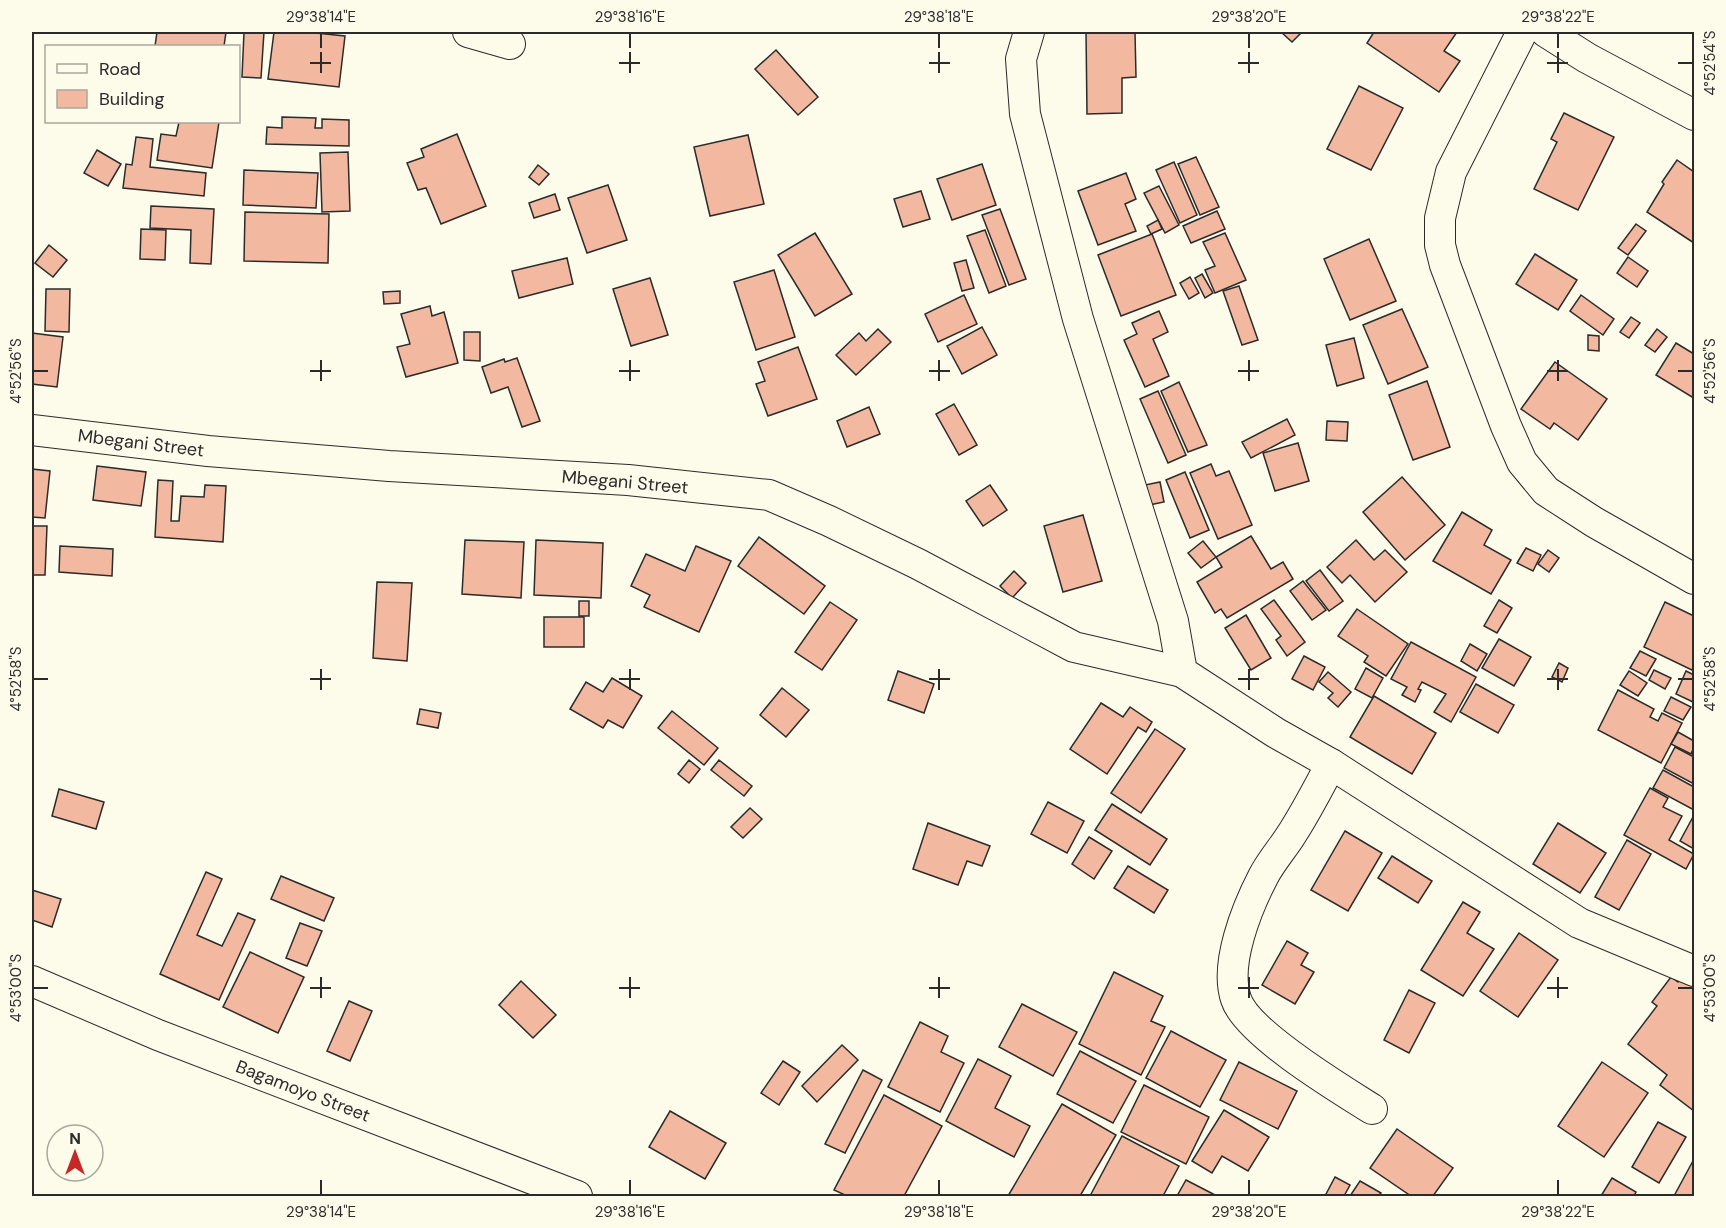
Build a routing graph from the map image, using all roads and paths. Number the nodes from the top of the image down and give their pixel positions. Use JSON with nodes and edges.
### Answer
{"nodes":[{"id":1,"x":468,"y":32,"type":"edge"},
{"id":2,"x":1029,"y":32,"type":"edge"},
{"id":3,"x":1522,"y":32,"type":"edge"},
{"id":4,"x":1546,"y":32,"type":"edge"},
{"id":5,"x":510,"y":44,"type":"dead end"},
{"id":6,"x":1695,"y":115,"type":"edge"},
{"id":7,"x":32,"y":430,"type":"edge"},
{"id":8,"x":1695,"y":579,"type":"edge"},
{"id":9,"x":1182,"y":672,"type":"junction"},
{"id":10,"x":1331,"y":764,"type":"junction"},
{"id":11,"x":1695,"y":971,"type":"edge"},
{"id":12,"x":32,"y":981,"type":"edge"},
{"id":13,"x":1372,"y":1109,"type":"dead end"},
{"id":14,"x":577,"y":1197,"type":"edge"}],
"edges":[{"from":1,"to":5,"type":"street"},
{"from":2,"to":9,"type":"street"},
{"from":3,"to":8,"type":"street"},
{"from":4,"to":6,"type":"street"},
{"from":7,"to":9,"type":"street","name":"Mbegani Street"},
{"from":9,"to":10,"type":"street","name":"Mbegani Street"},
{"from":10,"to":11,"type":"street","name":"Mbegani Street"},
{"from":10,"to":13,"type":"street"},
{"from":12,"to":14,"type":"street","name":"Bagamoyo Street"}]}
